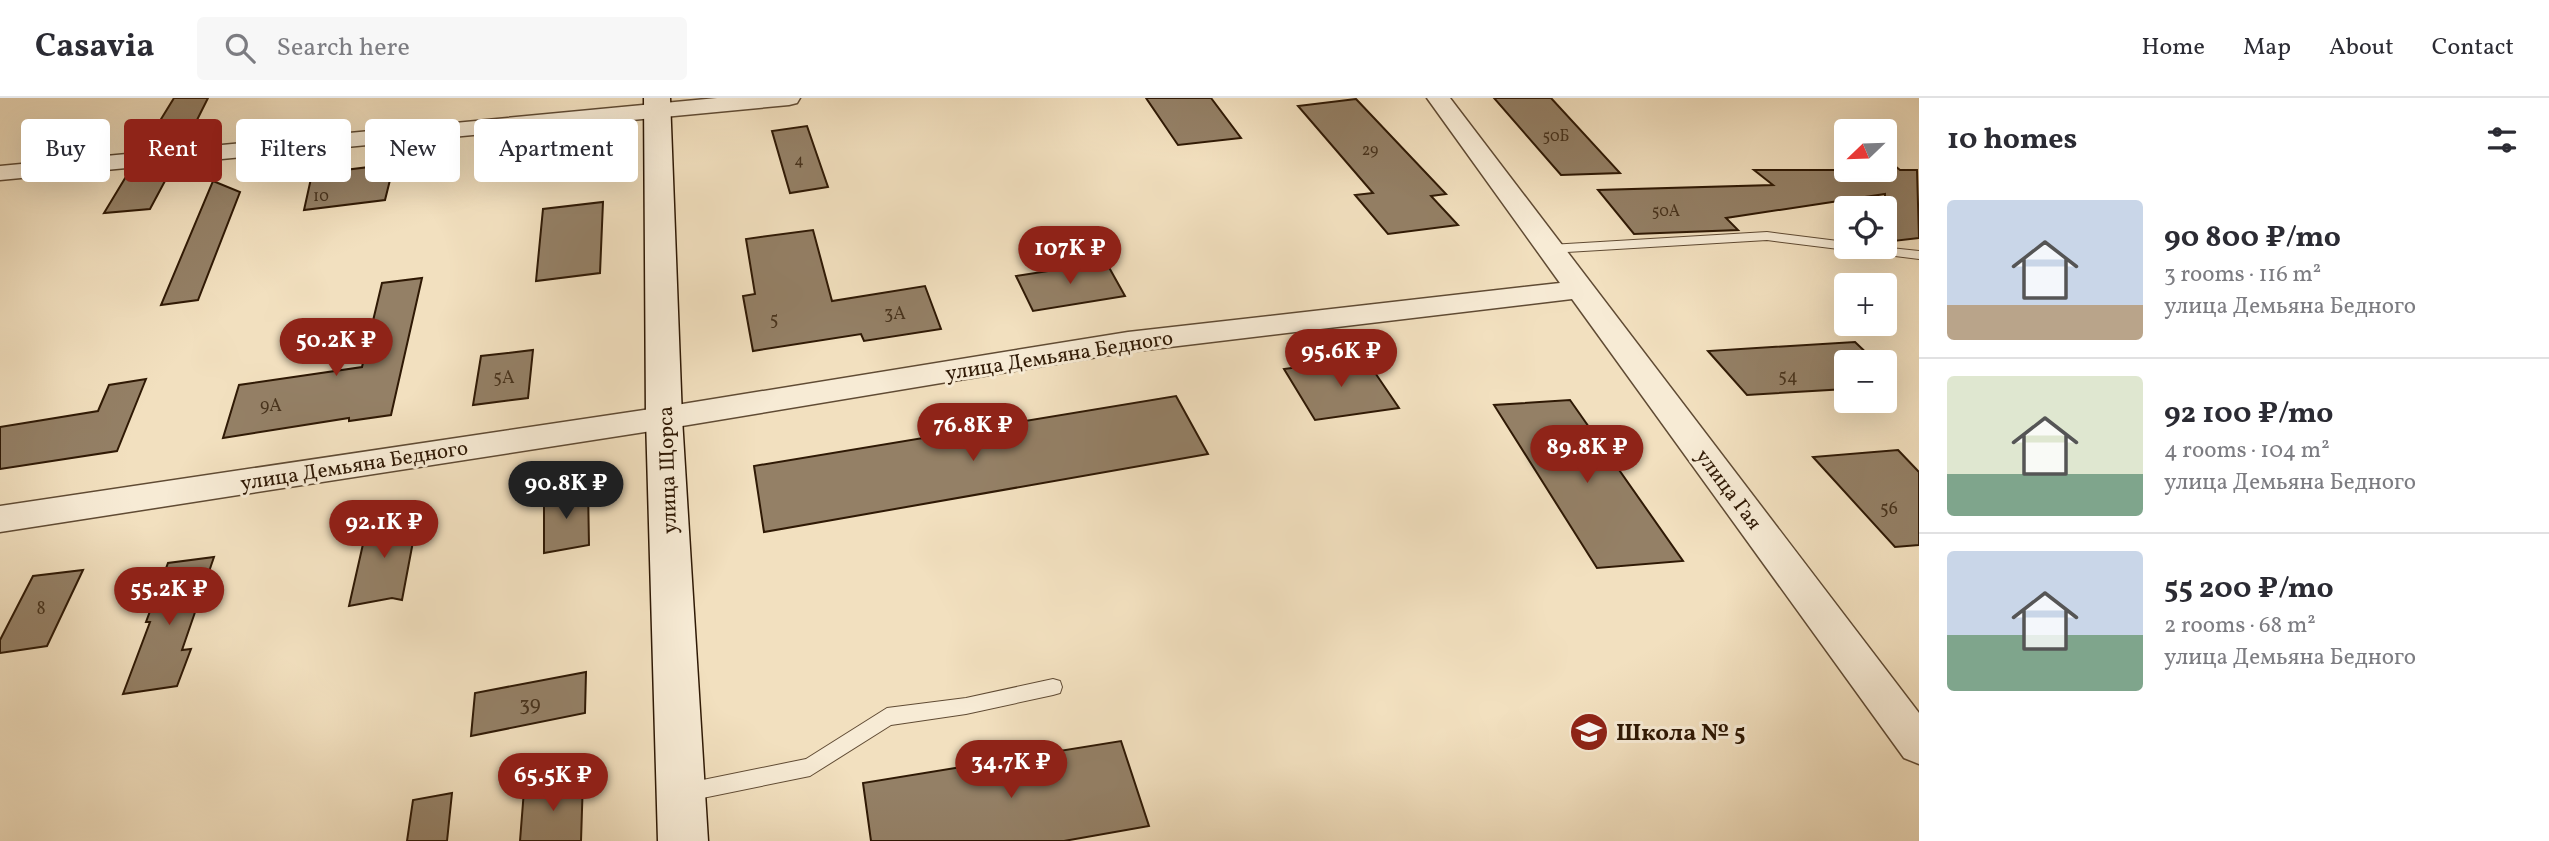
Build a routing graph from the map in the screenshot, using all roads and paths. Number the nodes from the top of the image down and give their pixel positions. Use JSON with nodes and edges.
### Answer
{"nodes":[{"id":1,"x":789,"y":98,"type":"edge"},
{"id":2,"x":1438,"y":98,"type":"edge"},
{"id":3,"x":657,"y":104,"type":"edge"},
{"id":4,"x":0,"y":173,"type":"edge"},
{"id":5,"x":1834,"y":244,"type":"edge"},
{"id":6,"x":1550,"y":249,"type":"junction"},
{"id":7,"x":1897,"y":252,"type":"edge"},
{"id":8,"x":1919,"y":255,"type":"edge"},
{"id":9,"x":1580,"y":289,"type":"junction"},
{"id":10,"x":664,"y":418,"type":"junction"},
{"id":11,"x":0,"y":519,"type":"edge"},
{"id":12,"x":1053,"y":687,"type":"dead end"},
{"id":13,"x":1919,"y":745,"type":"edge"},
{"id":14,"x":681,"y":793,"type":"junction"},
{"id":15,"x":683,"y":841,"type":"edge"}],
"edges":[{"from":1,"to":3,"type":"street"},
{"from":2,"to":6,"type":"street","name":"улица Гая"},
{"from":3,"to":4,"type":"street"},
{"from":3,"to":10,"type":"main road","name":"улица Щорса"},
{"from":5,"to":6,"type":"lane"},
{"from":6,"to":9,"type":"street","name":"улица Гая"},
{"from":7,"to":8,"type":"lane"},
{"from":9,"to":10,"type":"street","name":"улица Демьяна Бедного"},
{"from":9,"to":13,"type":"street","name":"улица Гая"},
{"from":10,"to":11,"type":"street","name":"улица Демьяна Бедного"},
{"from":10,"to":14,"type":"main road","name":"улица Щорса"},
{"from":12,"to":14,"type":"lane"},
{"from":14,"to":15,"type":"main road","name":"улица Щорса"}]}
